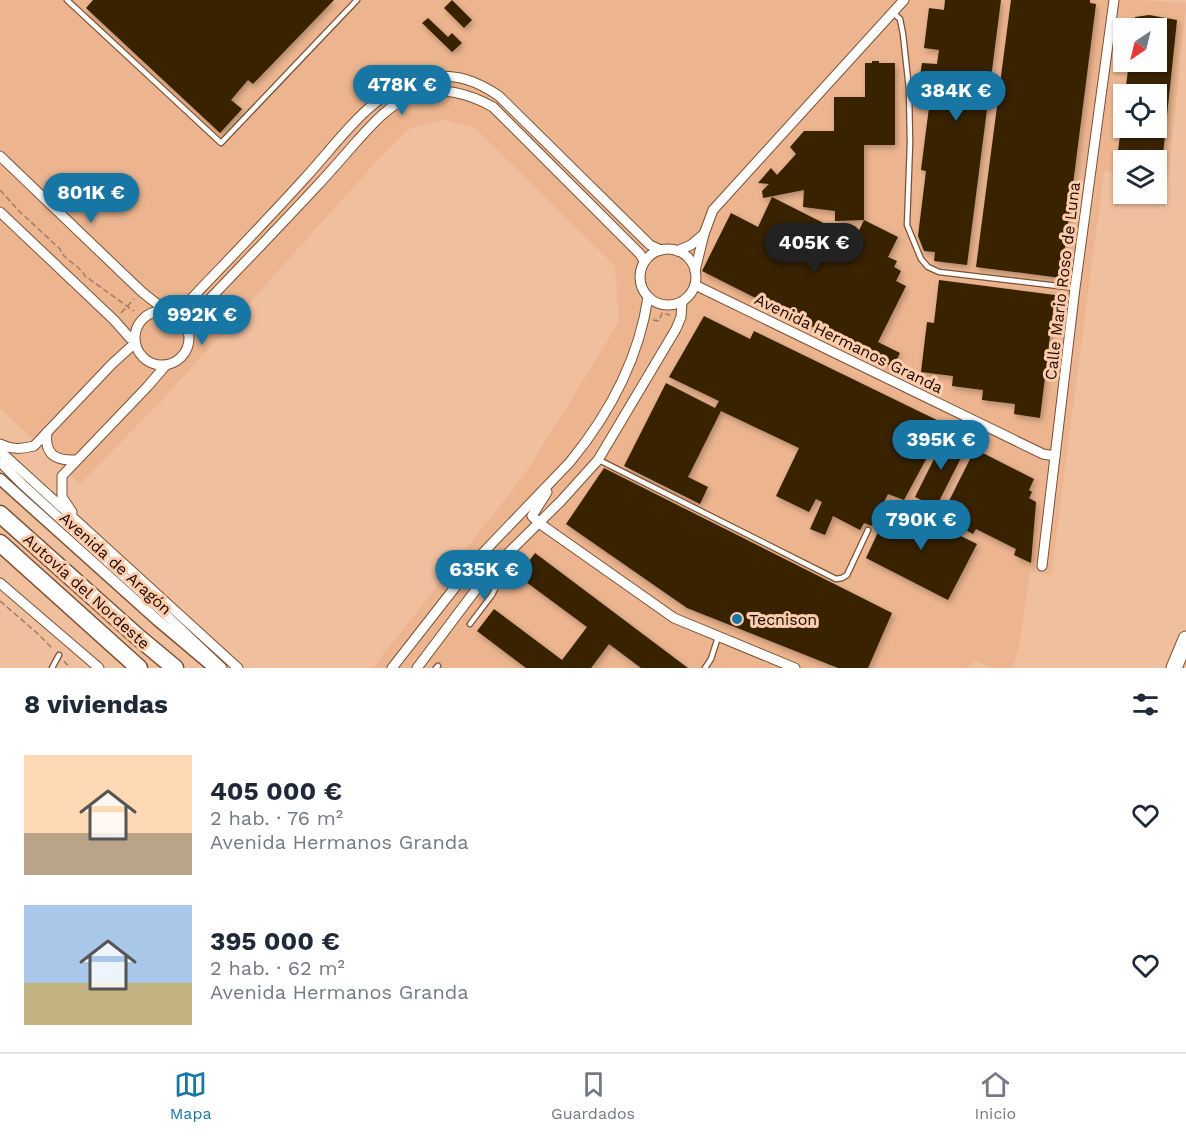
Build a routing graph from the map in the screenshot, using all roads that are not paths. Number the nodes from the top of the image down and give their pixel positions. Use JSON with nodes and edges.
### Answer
{"nodes":[{"id":1,"x":357,"y":0,"type":"edge"},
{"id":2,"x":904,"y":0,"type":"edge"},
{"id":3,"x":1114,"y":0,"type":"edge"},
{"id":4,"x":71,"y":1,"type":"edge"},
{"id":5,"x":893,"y":13,"type":"junction"},
{"id":6,"x":0,"y":156,"type":"edge"},
{"id":7,"x":0,"y":212,"type":"edge"},
{"id":8,"x":704,"y":234,"type":"junction"},
{"id":9,"x":662,"y":250,"type":"junction"},
{"id":10,"x":677,"y":251,"type":"junction"},
{"id":11,"x":644,"y":261,"type":"junction"},
{"id":12,"x":695,"y":270,"type":"junction"},
{"id":13,"x":695,"y":285,"type":"junction"},
{"id":14,"x":1076,"y":288,"type":"junction"},
{"id":15,"x":648,"y":297,"type":"junction"},
{"id":16,"x":681,"y":302,"type":"junction"},
{"id":17,"x":171,"y":312,"type":"junction"},
{"id":18,"x":189,"y":332,"type":"junction"},
{"id":19,"x":135,"y":342,"type":"junction"},
{"id":20,"x":166,"y":365,"type":"junction"},
{"id":21,"x":47,"y":432,"type":"junction"},
{"id":22,"x":0,"y":444,"type":"edge"},
{"id":23,"x":0,"y":451,"type":"edge"},
{"id":24,"x":1055,"y":456,"type":"junction"},
{"id":25,"x":76,"y":460,"type":"junction"},
{"id":26,"x":598,"y":460,"type":"junction"},
{"id":27,"x":0,"y":462,"type":"edge"},
{"id":28,"x":555,"y":478,"type":"junction"},
{"id":29,"x":0,"y":479,"type":"edge"},
{"id":30,"x":0,"y":514,"type":"edge"},
{"id":31,"x":539,"y":523,"type":"junction"},
{"id":32,"x":82,"y":526,"type":"junction"},
{"id":33,"x":868,"y":530,"type":"dead end"},
{"id":34,"x":0,"y":543,"type":"edge"},
{"id":35,"x":1042,"y":566,"type":"dead end"},
{"id":36,"x":490,"y":571,"type":"junction"},
{"id":37,"x":0,"y":583,"type":"edge"},
{"id":38,"x":470,"y":624,"type":"dead end"},
{"id":39,"x":718,"y":637,"type":"junction"},
{"id":40,"x":1186,"y":639,"type":"edge"},
{"id":41,"x":59,"y":655,"type":"road end"},
{"id":42,"x":778,"y":665,"type":"edge"},
{"id":43,"x":52,"y":668,"type":"edge"},
{"id":44,"x":99,"y":668,"type":"edge"},
{"id":45,"x":139,"y":668,"type":"edge"},
{"id":46,"x":175,"y":668,"type":"edge"},
{"id":47,"x":214,"y":668,"type":"edge"},
{"id":48,"x":222,"y":668,"type":"edge"},
{"id":49,"x":238,"y":668,"type":"edge"},
{"id":50,"x":392,"y":668,"type":"edge"},
{"id":51,"x":417,"y":668,"type":"edge"},
{"id":52,"x":705,"y":668,"type":"edge"},
{"id":53,"x":795,"y":668,"type":"edge"},
{"id":54,"x":1174,"y":668,"type":"edge"}],
"edges":[{"from":1,"to":4,"type":"lane"},
{"from":2,"to":5,"type":"street"},
{"from":3,"to":14,"type":"street","name":"Calle Mario Roso de Luna"},
{"from":5,"to":8,"type":"street"},
{"from":5,"to":14,"type":"lane"},
{"from":6,"to":17,"type":"street"},
{"from":7,"to":19,"type":"street"},
{"from":8,"to":10,"type":"street"},
{"from":8,"to":12,"type":"street"},
{"from":9,"to":10,"type":"street"},
{"from":9,"to":11,"type":"street"},
{"from":9,"to":17,"type":"street"},
{"from":10,"to":12,"type":"street"},
{"from":11,"to":15,"type":"street"},
{"from":11,"to":18,"type":"street"},
{"from":12,"to":13,"type":"street"},
{"from":13,"to":16,"type":"street"},
{"from":13,"to":24,"type":"street","name":"Avenida Hermanos Granda"},
{"from":14,"to":24,"type":"street","name":"Calle Mario Roso de Luna"},
{"from":15,"to":16,"type":"street"},
{"from":15,"to":28,"type":"street"},
{"from":16,"to":26,"type":"street"},
{"from":17,"to":18,"type":"street"},
{"from":17,"to":19,"type":"street"},
{"from":18,"to":20,"type":"street"},
{"from":19,"to":20,"type":"street"},
{"from":19,"to":21,"type":"street"},
{"from":20,"to":25,"type":"street"},
{"from":21,"to":22,"type":"street"},
{"from":21,"to":25,"type":"street"},
{"from":23,"to":32,"type":"street"},
{"from":24,"to":35,"type":"street","name":"Calle Mario Roso de Luna"},
{"from":25,"to":32,"type":"street"},
{"from":26,"to":31,"type":"street"},
{"from":26,"to":33,"type":"lane"},
{"from":27,"to":48,"type":"street"},
{"from":28,"to":31,"type":"street"},
{"from":28,"to":50,"type":"street"},
{"from":29,"to":47,"type":"street","name":"Avenida de Aragón"},
{"from":30,"to":46,"type":"highway","name":"Autovía del Nordeste"},
{"from":31,"to":36,"type":"street"},
{"from":31,"to":39,"type":"street"},
{"from":32,"to":49,"type":"street"},
{"from":34,"to":45,"type":"highway","name":"Autovía del Nordeste"},
{"from":36,"to":38,"type":"lane"},
{"from":36,"to":51,"type":"street"},
{"from":37,"to":44,"type":"street"},
{"from":39,"to":42,"type":"street"},
{"from":39,"to":52,"type":"lane"},
{"from":40,"to":54,"type":"highway"},
{"from":41,"to":43,"type":"lane"},
{"from":42,"to":53,"type":"street"}]}
